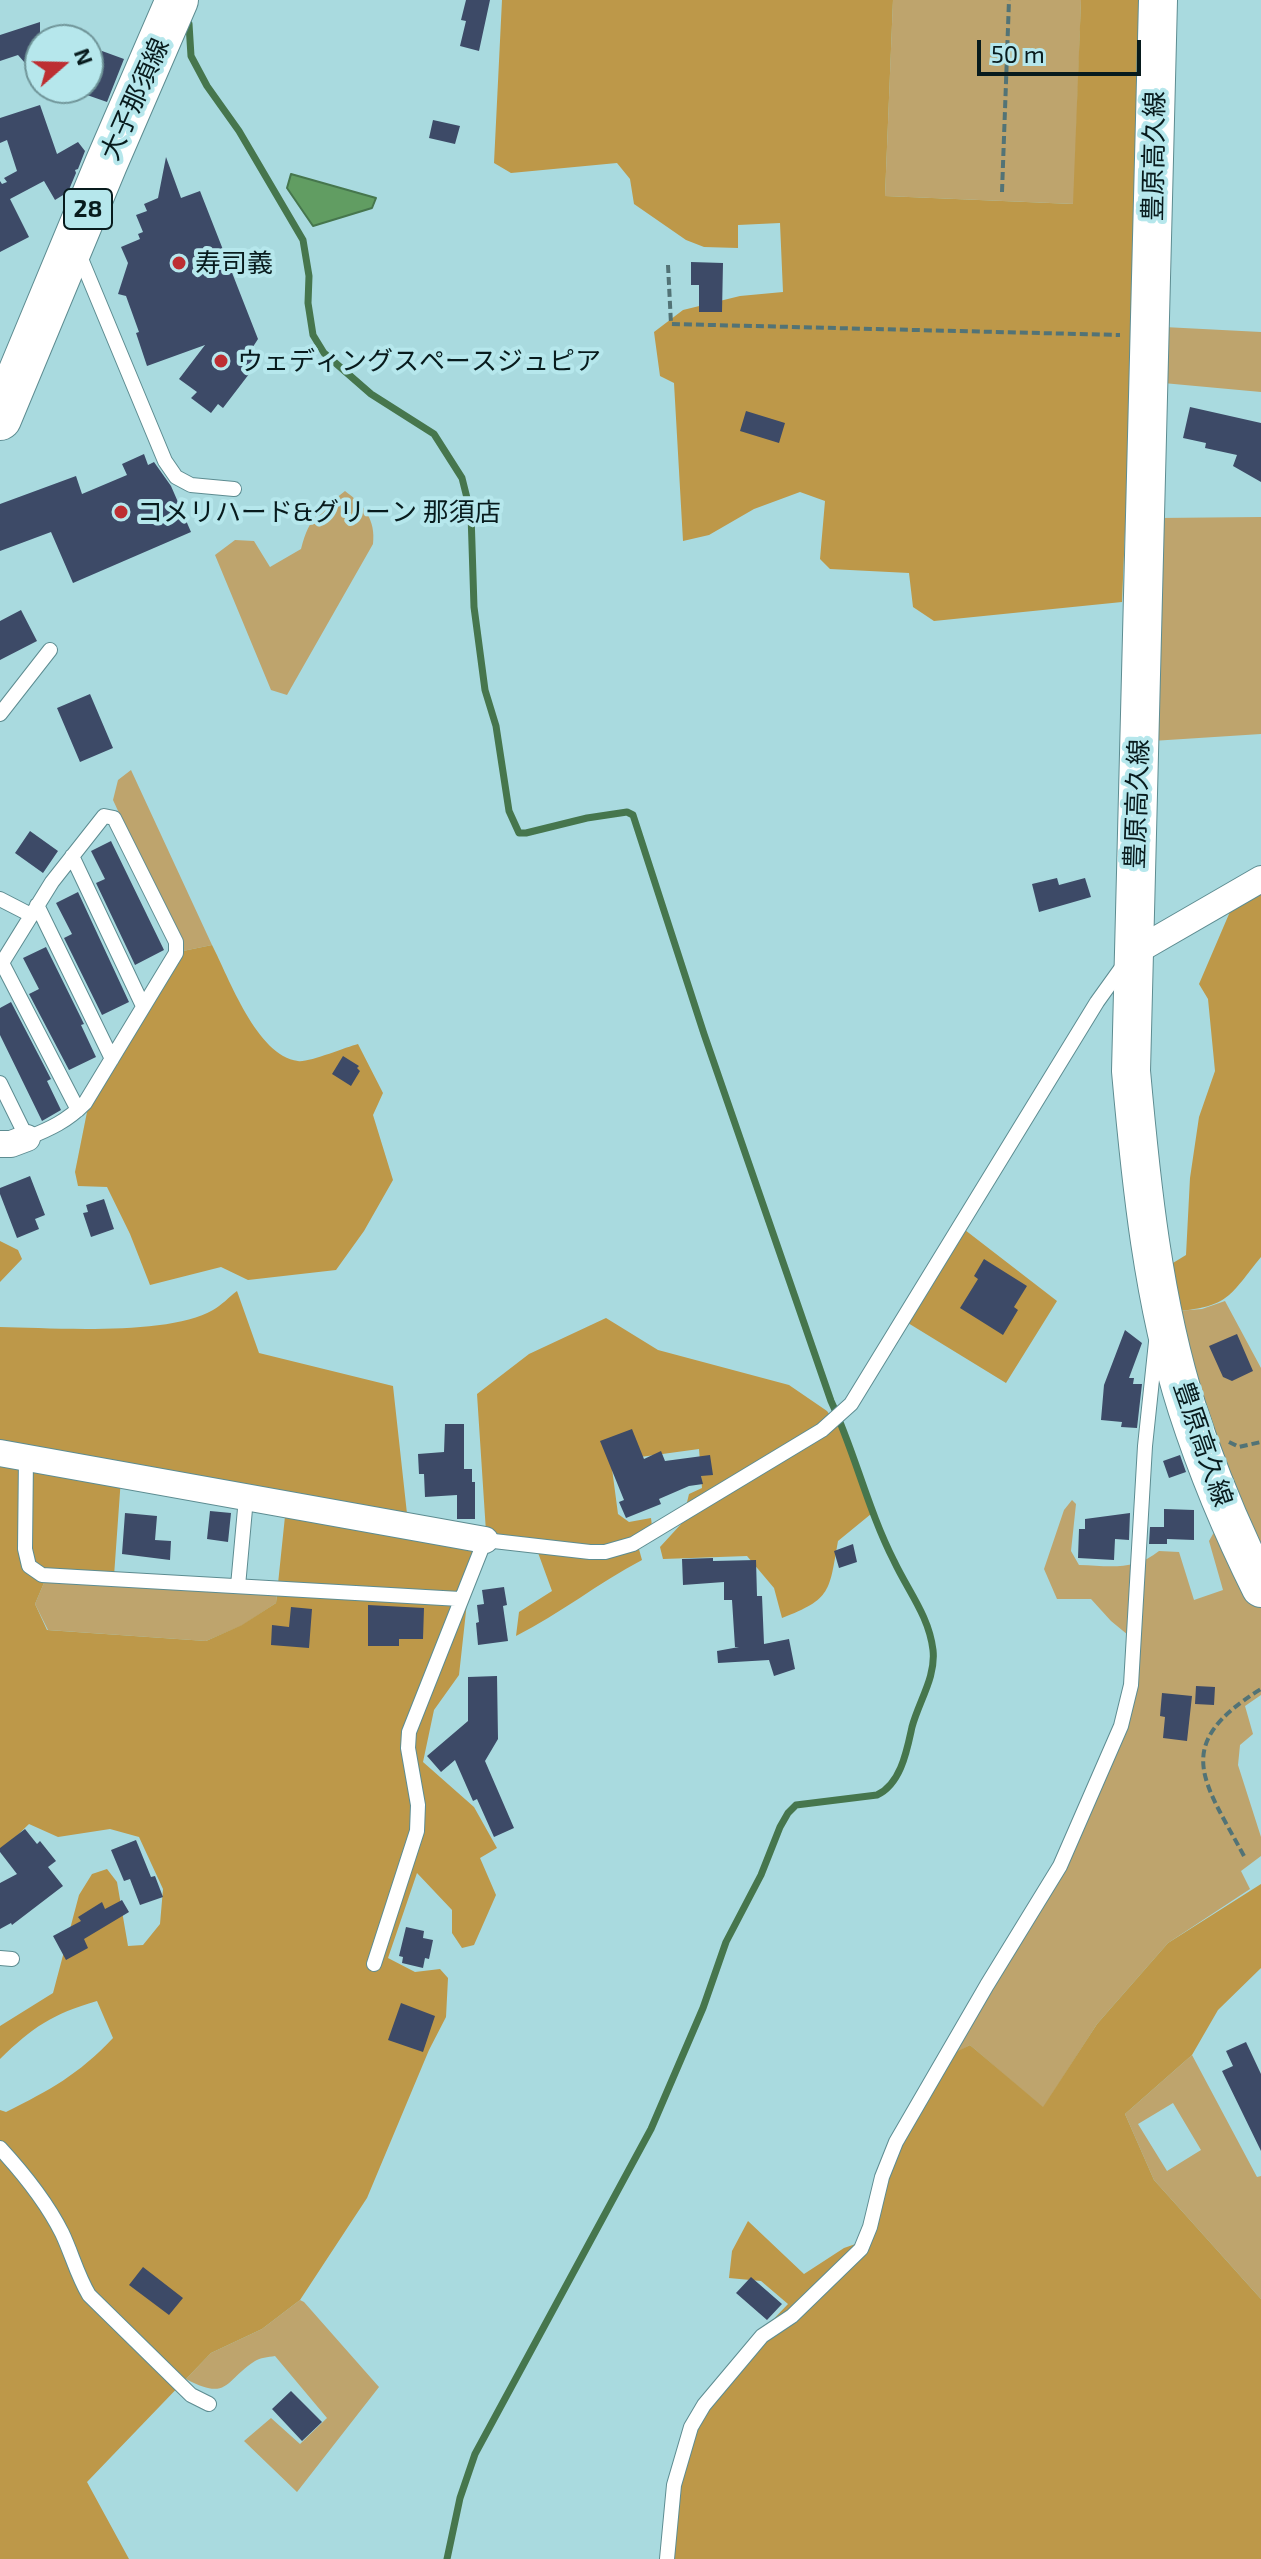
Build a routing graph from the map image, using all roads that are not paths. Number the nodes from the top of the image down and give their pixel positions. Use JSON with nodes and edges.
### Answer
{"nodes":[{"id":1,"x":177,"y":0,"type":"edge"},
{"id":2,"x":1158,"y":0,"type":"edge"},
{"id":3,"x":75,"y":242,"type":"junction"},
{"id":4,"x":5,"y":393,"type":"edge"},
{"id":5,"x":234,"y":489,"type":"dead end"},
{"id":6,"x":50,"y":650,"type":"dead end"},
{"id":7,"x":0,"y":714,"type":"edge"},
{"id":8,"x":72,"y":856,"type":"junction"},
{"id":9,"x":1261,"y":879,"type":"edge"},
{"id":10,"x":0,"y":899,"type":"edge"},
{"id":11,"x":34,"y":910,"type":"junction"},
{"id":12,"x":1133,"y":953,"type":"junction"},
{"id":13,"x":1,"y":965,"type":"edge"},
{"id":14,"x":143,"y":1006,"type":"junction"},
{"id":15,"x":112,"y":1059,"type":"junction"},
{"id":16,"x":0,"y":1083,"type":"edge"},
{"id":17,"x":78,"y":1110,"type":"junction"},
{"id":18,"x":27,"y":1138,"type":"junction"},
{"id":19,"x":0,"y":1144,"type":"edge"},
{"id":20,"x":1164,"y":1318,"type":"junction"},
{"id":21,"x":0,"y":1453,"type":"edge"},
{"id":22,"x":26,"y":1457,"type":"junction"},
{"id":23,"x":246,"y":1498,"type":"junction"},
{"id":24,"x":485,"y":1540,"type":"junction"},
{"id":25,"x":238,"y":1586,"type":"junction"},
{"id":26,"x":1261,"y":1588,"type":"edge"},
{"id":27,"x":460,"y":1599,"type":"junction"},
{"id":28,"x":374,"y":1964,"type":"dead end"},
{"id":29,"x":0,"y":2148,"type":"edge"},
{"id":30,"x":209,"y":2404,"type":"dead end"},
{"id":31,"x":667,"y":2559,"type":"edge"}],
"edges":[{"from":1,"to":3,"type":"main road","name":"大子那須線","number":"28"},
{"from":2,"to":12,"type":"main road","name":"豊原高久線"},
{"from":3,"to":4,"type":"main road","name":"大子那須線","number":"28"},
{"from":3,"to":5,"type":"lane"},
{"from":6,"to":7,"type":"lane"},
{"from":8,"to":11,"type":"lane"},
{"from":8,"to":14,"type":"lane"},
{"from":8,"to":14,"type":"lane"},
{"from":9,"to":12,"type":"street"},
{"from":10,"to":11,"type":"lane"},
{"from":11,"to":13,"type":"lane"},
{"from":11,"to":15,"type":"lane"},
{"from":12,"to":20,"type":"main road","name":"豊原高久線"},
{"from":12,"to":24,"type":"lane"},
{"from":13,"to":17,"type":"lane"},
{"from":14,"to":15,"type":"lane"},
{"from":15,"to":17,"type":"lane"},
{"from":16,"to":18,"type":"lane"},
{"from":17,"to":18,"type":"lane"},
{"from":18,"to":19,"type":"street"},
{"from":20,"to":26,"type":"main road","name":"豊原高久線"},
{"from":20,"to":31,"type":"lane"},
{"from":21,"to":22,"type":"street"},
{"from":22,"to":23,"type":"street"},
{"from":22,"to":25,"type":"lane"},
{"from":23,"to":24,"type":"street"},
{"from":23,"to":25,"type":"lane"},
{"from":24,"to":27,"type":"lane"},
{"from":25,"to":27,"type":"lane"},
{"from":27,"to":28,"type":"lane"},
{"from":29,"to":30,"type":"lane"}]}
